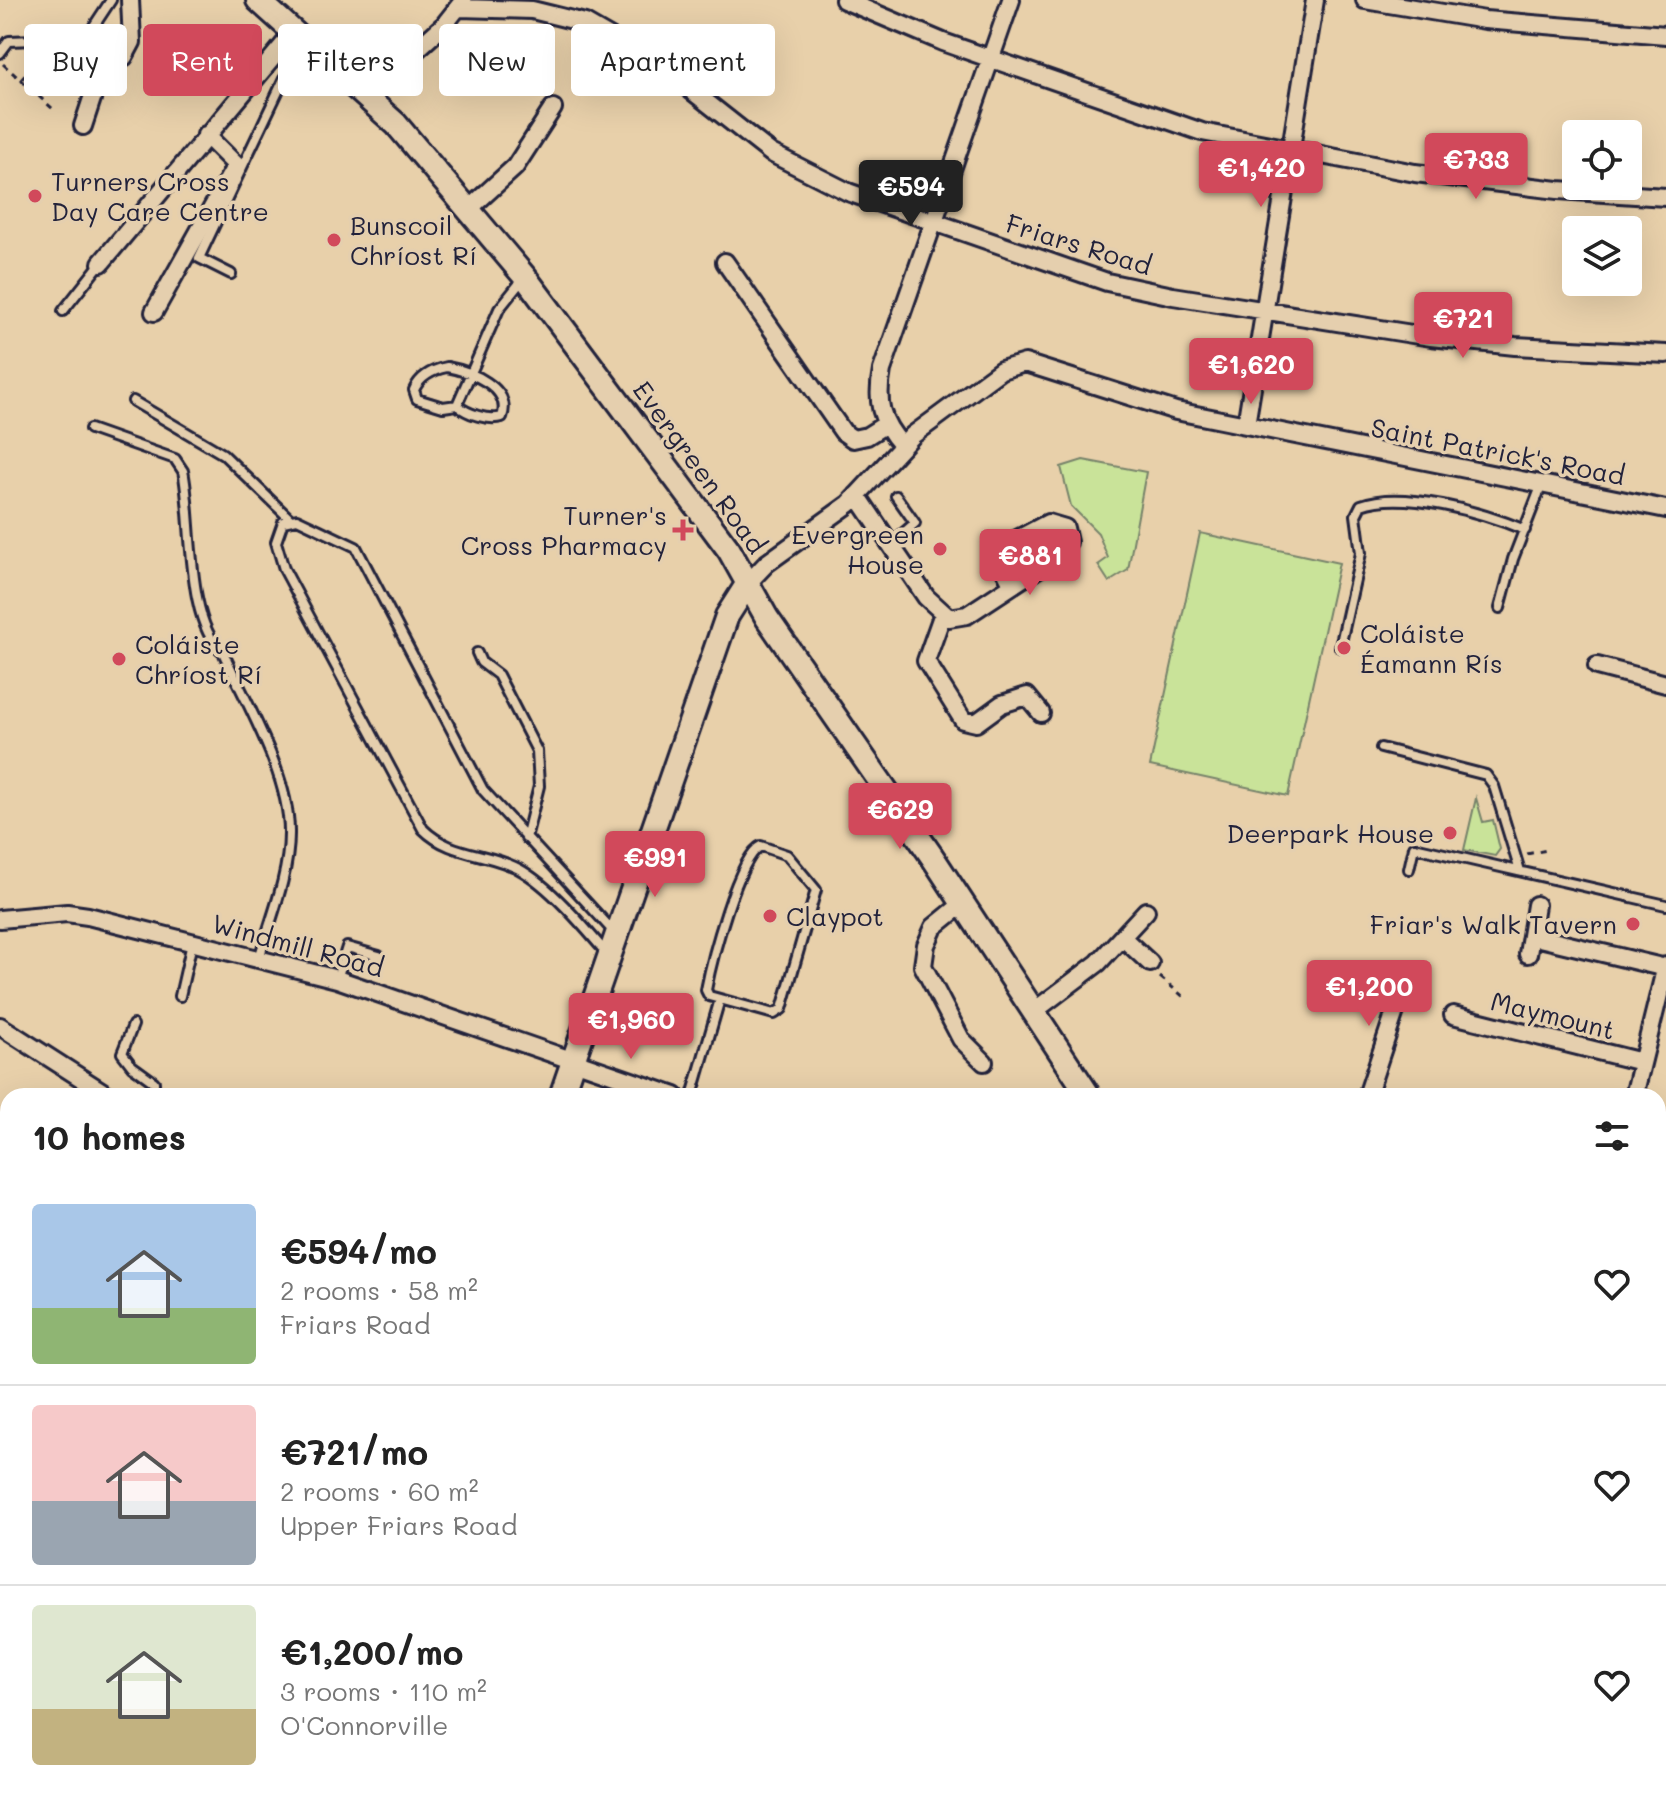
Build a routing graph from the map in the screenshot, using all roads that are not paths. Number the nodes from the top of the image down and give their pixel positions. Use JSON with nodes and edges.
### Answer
{"nodes":[{"id":1,"x":111,"y":0,"type":"edge"},
{"id":2,"x":130,"y":0,"type":"edge"},
{"id":3,"x":258,"y":0,"type":"edge"},
{"id":4,"x":844,"y":0,"type":"edge"},
{"id":5,"x":1011,"y":0,"type":"edge"},
{"id":6,"x":1315,"y":0,"type":"edge"},
{"id":7,"x":1365,"y":0,"type":"edge"},
{"id":8,"x":462,"y":4,"type":"edge"},
{"id":9,"x":286,"y":24,"type":"edge"},
{"id":10,"x":1666,"y":35,"type":"edge"},
{"id":11,"x":423,"y":41,"type":"edge"},
{"id":12,"x":0,"y":53,"type":"edge"},
{"id":13,"x":991,"y":58,"type":"junction"},
{"id":14,"x":278,"y":62,"type":"edge"},
{"id":15,"x":278,"y":92,"type":"edge"},
{"id":16,"x":367,"y":96,"type":"edge"},
{"id":17,"x":553,"y":108,"type":"dead end"},
{"id":18,"x":83,"y":126,"type":"dead end"},
{"id":19,"x":206,"y":135,"type":"junction"},
{"id":20,"x":1291,"y":151,"type":"junction"},
{"id":21,"x":1666,"y":197,"type":"edge"},
{"id":22,"x":470,"y":208,"type":"junction"},
{"id":23,"x":934,"y":222,"type":"junction"},
{"id":24,"x":725,"y":262,"type":"dead end"},
{"id":25,"x":101,"y":263,"type":"joint"},
{"id":26,"x":231,"y":274,"type":"dead end"},
{"id":27,"x":525,"y":277,"type":"junction"},
{"id":28,"x":63,"y":311,"type":"dead end"},
{"id":29,"x":154,"y":312,"type":"dead end"},
{"id":30,"x":1264,"y":312,"type":"junction"},
{"id":31,"x":1666,"y":354,"type":"edge"},
{"id":32,"x":470,"y":371,"type":"junction"},
{"id":33,"x":133,"y":401,"type":"dead end"},
{"id":34,"x":457,"y":405,"type":"junction"},
{"id":35,"x":886,"y":424,"type":"junction"},
{"id":36,"x":1246,"y":425,"type":"junction"},
{"id":37,"x":90,"y":429,"type":"dead end"},
{"id":38,"x":902,"y":445,"type":"junction"},
{"id":39,"x":1542,"y":484,"type":"junction"},
{"id":40,"x":857,"y":495,"type":"junction"},
{"id":41,"x":896,"y":496,"type":"dead end"},
{"id":42,"x":1666,"y":509,"type":"edge"},
{"id":43,"x":290,"y":519,"type":"junction"},
{"id":44,"x":1525,"y":530,"type":"junction"},
{"id":45,"x":892,"y":543,"type":"junction"},
{"id":46,"x":748,"y":583,"type":"junction"},
{"id":47,"x":1012,"y":584,"type":"dead end"},
{"id":48,"x":1500,"y":608,"type":"dead end"},
{"id":49,"x":942,"y":616,"type":"junction"},
{"id":50,"x":1340,"y":647,"type":"dead end"},
{"id":51,"x":477,"y":653,"type":"dead end"},
{"id":52,"x":1597,"y":666,"type":"dead end"},
{"id":53,"x":1666,"y":684,"type":"edge"},
{"id":54,"x":1041,"y":713,"type":"dead end"},
{"id":55,"x":1381,"y":748,"type":"dead end"},
{"id":56,"x":526,"y":838,"type":"junction"},
{"id":57,"x":1409,"y":869,"type":"dead end"},
{"id":58,"x":1520,"y":871,"type":"junction"},
{"id":59,"x":961,"y":905,"type":"junction"},
{"id":60,"x":1536,"y":905,"type":"dead end"},
{"id":61,"x":1666,"y":905,"type":"edge"},
{"id":62,"x":1146,"y":911,"type":"dead end"},
{"id":63,"x":0,"y":919,"type":"edge"},
{"id":64,"x":618,"y":936,"type":"junction"},
{"id":65,"x":1531,"y":936,"type":"junction"},
{"id":66,"x":1123,"y":938,"type":"junction"},
{"id":67,"x":193,"y":941,"type":"junction"},
{"id":68,"x":1528,"y":954,"type":"dead end"},
{"id":69,"x":379,"y":956,"type":"dead end"},
{"id":70,"x":611,"y":959,"type":"junction"},
{"id":71,"x":258,"y":960,"type":"junction"},
{"id":72,"x":1150,"y":963,"type":"road end"},
{"id":73,"x":1408,"y":972,"type":"dead end"},
{"id":74,"x":1665,"y":974,"type":"edge"},
{"id":75,"x":337,"y":979,"type":"junction"},
{"id":76,"x":180,"y":996,"type":"dead end"},
{"id":77,"x":720,"y":999,"type":"junction"},
{"id":78,"x":1033,"y":1012,"type":"junction"},
{"id":79,"x":1453,"y":1015,"type":"dead end"},
{"id":80,"x":133,"y":1025,"type":"dead end"},
{"id":81,"x":0,"y":1026,"type":"edge"},
{"id":82,"x":575,"y":1062,"type":"junction"},
{"id":83,"x":984,"y":1062,"type":"dead end"},
{"id":84,"x":1642,"y":1062,"type":"junction"},
{"id":85,"x":97,"y":1088,"type":"edge"},
{"id":86,"x":154,"y":1088,"type":"edge"},
{"id":87,"x":564,"y":1088,"type":"edge"},
{"id":88,"x":651,"y":1088,"type":"edge"},
{"id":89,"x":694,"y":1088,"type":"edge"},
{"id":90,"x":1084,"y":1088,"type":"edge"},
{"id":91,"x":1370,"y":1088,"type":"edge"},
{"id":92,"x":1636,"y":1088,"type":"edge"}],
"edges":[{"from":1,"to":12,"type":"lane"},
{"from":2,"to":18,"type":"street"},
{"from":3,"to":9,"type":"main road","name":"Evergreen Road"},
{"from":4,"to":13,"type":"street"},
{"from":5,"to":13,"type":"street"},
{"from":6,"to":20,"type":"street"},
{"from":7,"to":10,"type":"street"},
{"from":8,"to":11,"type":"street"},
{"from":8,"to":23,"type":"street","name":"Friars Road"},
{"from":13,"to":20,"type":"street"},
{"from":13,"to":23,"type":"street"},
{"from":14,"to":19,"type":"street"},
{"from":15,"to":26,"type":"lane"},
{"from":16,"to":22,"type":"main road","name":"Evergreen Road"},
{"from":17,"to":22,"type":"street"},
{"from":19,"to":25,"type":"street"},
{"from":19,"to":29,"type":"street"},
{"from":20,"to":21,"type":"street"},
{"from":20,"to":30,"type":"street"},
{"from":22,"to":27,"type":"main road","name":"Evergreen Road"},
{"from":23,"to":30,"type":"street","name":"Friars Road"},
{"from":23,"to":35,"type":"street"},
{"from":24,"to":35,"type":"street"},
{"from":25,"to":28,"type":"lane"},
{"from":27,"to":32,"type":"lane"},
{"from":27,"to":46,"type":"main road","name":"Evergreen Road"},
{"from":30,"to":31,"type":"street","name":"Friars Road"},
{"from":30,"to":36,"type":"street"},
{"from":32,"to":34,"type":"lane"},
{"from":32,"to":34,"type":"lane"},
{"from":32,"to":34,"type":"lane"},
{"from":33,"to":43,"type":"lane"},
{"from":35,"to":38,"type":"street"},
{"from":36,"to":38,"type":"street","name":"Saint Patrick's Road"},
{"from":36,"to":39,"type":"street","name":"Saint Patrick's Road"},
{"from":37,"to":71,"type":"lane"},
{"from":38,"to":40,"type":"street","name":"Saint Patrick's Road"},
{"from":39,"to":42,"type":"street","name":"Saint Patrick's Road"},
{"from":39,"to":44,"type":"lane"},
{"from":40,"to":45,"type":"street"},
{"from":40,"to":46,"type":"street","name":"Saint Patrick's Road"},
{"from":41,"to":45,"type":"lane"},
{"from":43,"to":56,"type":"lane"},
{"from":43,"to":70,"type":"lane"},
{"from":44,"to":48,"type":"lane"},
{"from":44,"to":50,"type":"lane"},
{"from":45,"to":49,"type":"street"},
{"from":46,"to":59,"type":"main road","name":"Evergreen Road"},
{"from":46,"to":64,"type":"main road"},
{"from":47,"to":49,"type":"street"},
{"from":49,"to":54,"type":"street"},
{"from":51,"to":56,"type":"lane"},
{"from":52,"to":53,"type":"street"},
{"from":55,"to":58,"type":"lane"},
{"from":56,"to":64,"type":"lane"},
{"from":57,"to":58,"type":"lane"},
{"from":58,"to":61,"type":"lane"},
{"from":59,"to":78,"type":"main road","name":"Evergreen Road"},
{"from":59,"to":83,"type":"street"},
{"from":60,"to":65,"type":"street"},
{"from":62,"to":66,"type":"street"},
{"from":63,"to":67,"type":"street","name":"Windmill Road"},
{"from":64,"to":70,"type":"main road"},
{"from":65,"to":68,"type":"street"},
{"from":65,"to":74,"type":"street"},
{"from":66,"to":72,"type":"street"},
{"from":66,"to":78,"type":"street"},
{"from":67,"to":71,"type":"street","name":"Windmill Road"},
{"from":67,"to":76,"type":"lane"},
{"from":69,"to":75,"type":"lane"},
{"from":70,"to":82,"type":"main road"},
{"from":71,"to":75,"type":"street","name":"Windmill Road"},
{"from":73,"to":91,"type":"street"},
{"from":74,"to":84,"type":"street"},
{"from":75,"to":82,"type":"street","name":"Windmill Road"},
{"from":77,"to":77,"type":"lane"},
{"from":77,"to":89,"type":"lane"},
{"from":78,"to":90,"type":"main road","name":"Evergreen Road"},
{"from":79,"to":84,"type":"street","name":"Maymount"},
{"from":80,"to":86,"type":"lane"},
{"from":81,"to":85,"type":"street"},
{"from":82,"to":87,"type":"main road"},
{"from":82,"to":88,"type":"street","name":"Windmill Road"},
{"from":84,"to":92,"type":"street"}]}
